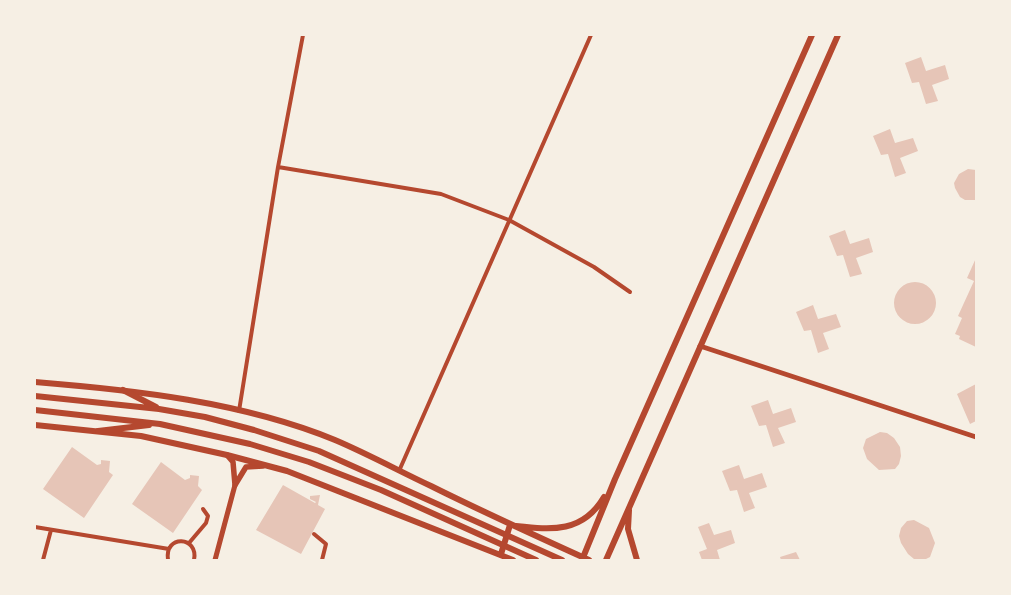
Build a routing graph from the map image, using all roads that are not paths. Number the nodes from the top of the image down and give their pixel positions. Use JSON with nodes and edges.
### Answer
{"nodes":[{"id":1,"x":303,"y":35,"type":"edge"},
{"id":2,"x":591,"y":35,"type":"edge"},
{"id":3,"x":812,"y":35,"type":"edge"},
{"id":4,"x":838,"y":35,"type":"edge"},
{"id":5,"x":278,"y":167,"type":"junction"},
{"id":6,"x":509,"y":220,"type":"junction"},
{"id":7,"x":630,"y":292,"type":"dead end"},
{"id":8,"x":700,"y":346,"type":"junction"},
{"id":9,"x":35,"y":382,"type":"edge"},
{"id":10,"x":123,"y":390,"type":"junction"},
{"id":11,"x":35,"y":396,"type":"edge"},
{"id":12,"x":159,"y":409,"type":"junction"},
{"id":13,"x":35,"y":410,"type":"edge"},
{"id":14,"x":239,"y":411,"type":"junction"},
{"id":15,"x":160,"y":424,"type":"junction"},
{"id":16,"x":35,"y":425,"type":"edge"},
{"id":17,"x":98,"y":431,"type":"junction"},
{"id":18,"x":976,"y":437,"type":"edge"},
{"id":19,"x":227,"y":455,"type":"junction"},
{"id":20,"x":263,"y":466,"type":"junction"},
{"id":21,"x":399,"y":471,"type":"junction"},
{"id":22,"x":615,"y":479,"type":"junction"},
{"id":23,"x":235,"y":485,"type":"junction"},
{"id":24,"x":629,"y":507,"type":"junction"},
{"id":25,"x":203,"y":509,"type":"dead end"},
{"id":26,"x":510,"y":525,"type":"junction"},
{"id":27,"x":35,"y":527,"type":"edge"},
{"id":28,"x":50,"y":530,"type":"junction"},
{"id":29,"x":314,"y":534,"type":"dead end"},
{"id":30,"x":189,"y":543,"type":"junction"},
{"id":31,"x":169,"y":549,"type":"junction"},
{"id":32,"x":501,"y":554,"type":"junction"},
{"id":33,"x":585,"y":559,"type":"edge"},
{"id":34,"x":43,"y":560,"type":"edge"},
{"id":35,"x":168,"y":560,"type":"edge"},
{"id":36,"x":194,"y":560,"type":"edge"},
{"id":37,"x":215,"y":560,"type":"edge"},
{"id":38,"x":322,"y":560,"type":"edge"},
{"id":39,"x":509,"y":560,"type":"edge"},
{"id":40,"x":513,"y":560,"type":"edge"},
{"id":41,"x":536,"y":560,"type":"edge"},
{"id":42,"x":562,"y":560,"type":"edge"},
{"id":43,"x":606,"y":560,"type":"edge"},
{"id":44,"x":637,"y":560,"type":"edge"}],
"edges":[{"from":1,"to":5,"type":"street"},
{"from":2,"to":6,"type":"street"},
{"from":3,"to":22,"type":"main road"},
{"from":4,"to":8,"type":"main road"},
{"from":5,"to":6,"type":"street"},
{"from":5,"to":14,"type":"street"},
{"from":6,"to":7,"type":"street"},
{"from":6,"to":21,"type":"street"},
{"from":8,"to":18,"type":"street"},
{"from":8,"to":24,"type":"main road"},
{"from":9,"to":10,"type":"main road"},
{"from":10,"to":12,"type":"main road"},
{"from":10,"to":14,"type":"main road"},
{"from":11,"to":12,"type":"main road"},
{"from":12,"to":42,"type":"main road"},
{"from":13,"to":15,"type":"main road"},
{"from":14,"to":21,"type":"main road"},
{"from":15,"to":17,"type":"main road"},
{"from":15,"to":41,"type":"main road"},
{"from":16,"to":17,"type":"main road"},
{"from":17,"to":19,"type":"main road"},
{"from":19,"to":20,"type":"main road"},
{"from":19,"to":23,"type":"main road"},
{"from":20,"to":23,"type":"main road"},
{"from":20,"to":32,"type":"main road"},
{"from":21,"to":26,"type":"main road"},
{"from":22,"to":26,"type":"main road"},
{"from":22,"to":33,"type":"main road"},
{"from":23,"to":37,"type":"street"},
{"from":24,"to":43,"type":"main road"},
{"from":24,"to":44,"type":"main road"},
{"from":25,"to":30,"type":"street"},
{"from":26,"to":32,"type":"main road"},
{"from":26,"to":33,"type":"main road"},
{"from":27,"to":28,"type":"street"},
{"from":28,"to":31,"type":"street"},
{"from":28,"to":34,"type":"street"},
{"from":29,"to":38,"type":"street"},
{"from":30,"to":31,"type":"street"},
{"from":30,"to":36,"type":"street"},
{"from":31,"to":35,"type":"street"},
{"from":32,"to":39,"type":"main road"},
{"from":32,"to":40,"type":"main road"}]}
